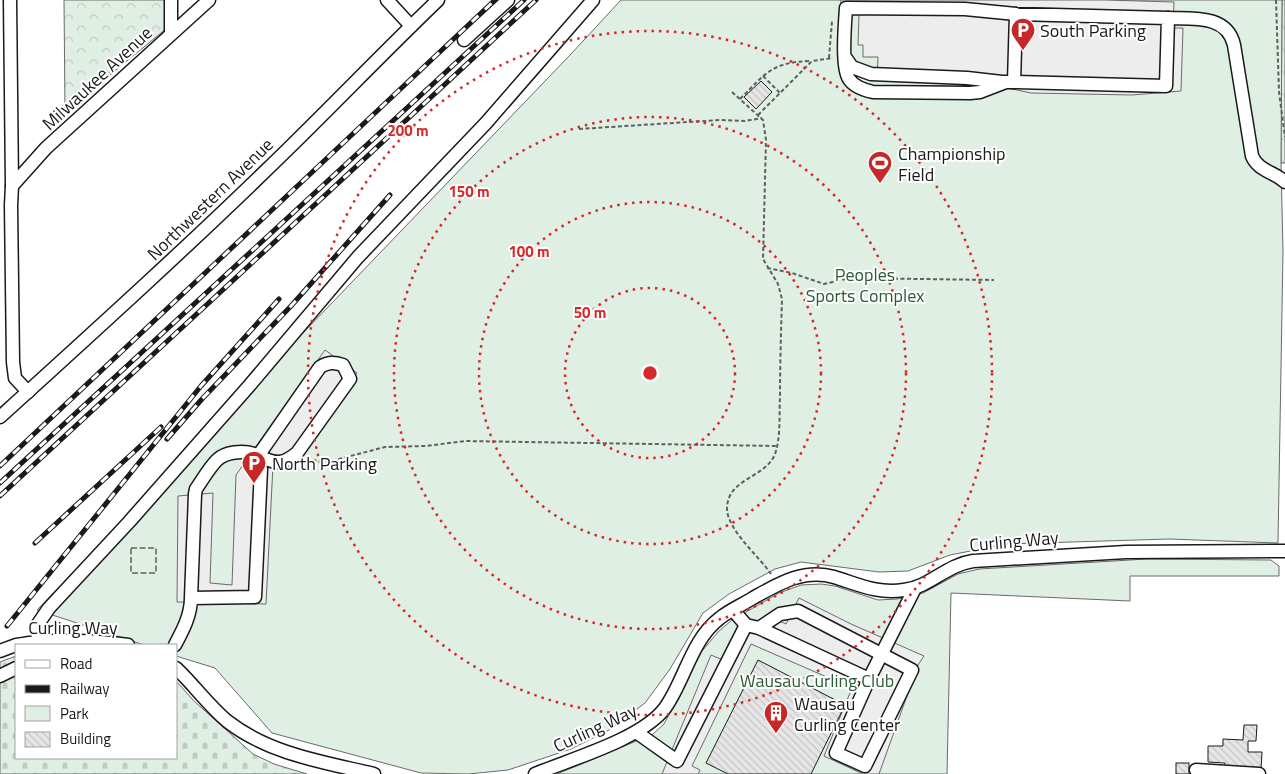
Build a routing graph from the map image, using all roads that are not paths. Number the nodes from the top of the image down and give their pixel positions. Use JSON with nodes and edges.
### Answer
{"nodes":[{"id":1,"x":10,"y":0,"type":"edge"},
{"id":2,"x":171,"y":0,"type":"edge"},
{"id":3,"x":209,"y":0,"type":"edge"},
{"id":4,"x":388,"y":0,"type":"edge"},
{"id":5,"x":438,"y":0,"type":"edge"},
{"id":6,"x":508,"y":0,"type":"edge"},
{"id":7,"x":593,"y":0,"type":"edge"},
{"id":8,"x":1016,"y":14,"type":"junction"},
{"id":9,"x":1168,"y":18,"type":"junction"},
{"id":10,"x":411,"y":26,"type":"junction"},
{"id":11,"x":172,"y":33,"type":"junction"},
{"id":12,"x":464,"y":40,"type":"dead end"},
{"id":13,"x":845,"y":57,"type":"junction"},
{"id":14,"x":1010,"y":82,"type":"junction"},
{"id":15,"x":1285,"y":182,"type":"edge"},
{"id":16,"x":12,"y":186,"type":"junction"},
{"id":17,"x":28,"y":392,"type":"junction"},
{"id":18,"x":0,"y":417,"type":"edge"},
{"id":19,"x":258,"y":456,"type":"junction"},
{"id":20,"x":1285,"y":551,"type":"edge"},
{"id":21,"x":914,"y":588,"type":"junction"},
{"id":22,"x":191,"y":598,"type":"junction"},
{"id":23,"x":733,"y":610,"type":"junction"},
{"id":24,"x":746,"y":625,"type":"junction"},
{"id":25,"x":759,"y":628,"type":"junction"},
{"id":26,"x":38,"y":643,"type":"junction"},
{"id":27,"x":28,"y":644,"type":"edge"},
{"id":28,"x":119,"y":644,"type":"edge"},
{"id":29,"x":176,"y":644,"type":"edge"},
{"id":30,"x":15,"y":646,"type":"edge"},
{"id":31,"x":0,"y":651,"type":"edge"},
{"id":32,"x":881,"y":654,"type":"junction"},
{"id":33,"x":15,"y":668,"type":"edge"},
{"id":34,"x":178,"y":670,"type":"edge"},
{"id":35,"x":0,"y":676,"type":"edge"},
{"id":36,"x":869,"y":679,"type":"junction"},
{"id":37,"x":636,"y":732,"type":"junction"},
{"id":38,"x":1196,"y":770,"type":"dead end"},
{"id":39,"x":374,"y":774,"type":"edge"},
{"id":40,"x":534,"y":774,"type":"edge"},
{"id":41,"x":1259,"y":774,"type":"edge"}],
"edges":[{"from":1,"to":16,"type":"street"},
{"from":2,"to":11,"type":"street"},
{"from":3,"to":11,"type":"street","name":"Milwaukee Avenue"},
{"from":4,"to":10,"type":"street"},
{"from":5,"to":10,"type":"street","name":"Northwestern Avenue"},
{"from":6,"to":12,"type":"street"},
{"from":7,"to":26,"type":"street"},
{"from":8,"to":9,"type":"street"},
{"from":8,"to":13,"type":"street"},
{"from":8,"to":14,"type":"street"},
{"from":9,"to":14,"type":"street"},
{"from":9,"to":15,"type":"street"},
{"from":10,"to":17,"type":"street","name":"Northwestern Avenue"},
{"from":11,"to":16,"type":"street","name":"Milwaukee Avenue"},
{"from":13,"to":14,"type":"street"},
{"from":13,"to":14,"type":"street"},
{"from":16,"to":17,"type":"street"},
{"from":17,"to":18,"type":"street","name":"Northwestern Avenue"},
{"from":19,"to":19,"type":"street"},
{"from":19,"to":22,"type":"street"},
{"from":19,"to":22,"type":"street"},
{"from":20,"to":21,"type":"street","name":"Curling Way"},
{"from":21,"to":23,"type":"street","name":"Curling Way"},
{"from":21,"to":32,"type":"street"},
{"from":22,"to":29,"type":"street"},
{"from":23,"to":24,"type":"street"},
{"from":23,"to":37,"type":"street","name":"Curling Way"},
{"from":24,"to":25,"type":"street"},
{"from":24,"to":37,"type":"street"},
{"from":25,"to":32,"type":"street"},
{"from":25,"to":36,"type":"street"},
{"from":26,"to":27,"type":"street","name":"Curling Way"},
{"from":26,"to":28,"type":"street","name":"Curling Way"},
{"from":30,"to":31,"type":"street","name":"Curling Way"},
{"from":32,"to":36,"type":"street"},
{"from":32,"to":36,"type":"street"},
{"from":33,"to":35,"type":"street"},
{"from":34,"to":39,"type":"street"},
{"from":37,"to":40,"type":"street","name":"Curling Way"},
{"from":38,"to":41,"type":"street"}]}
